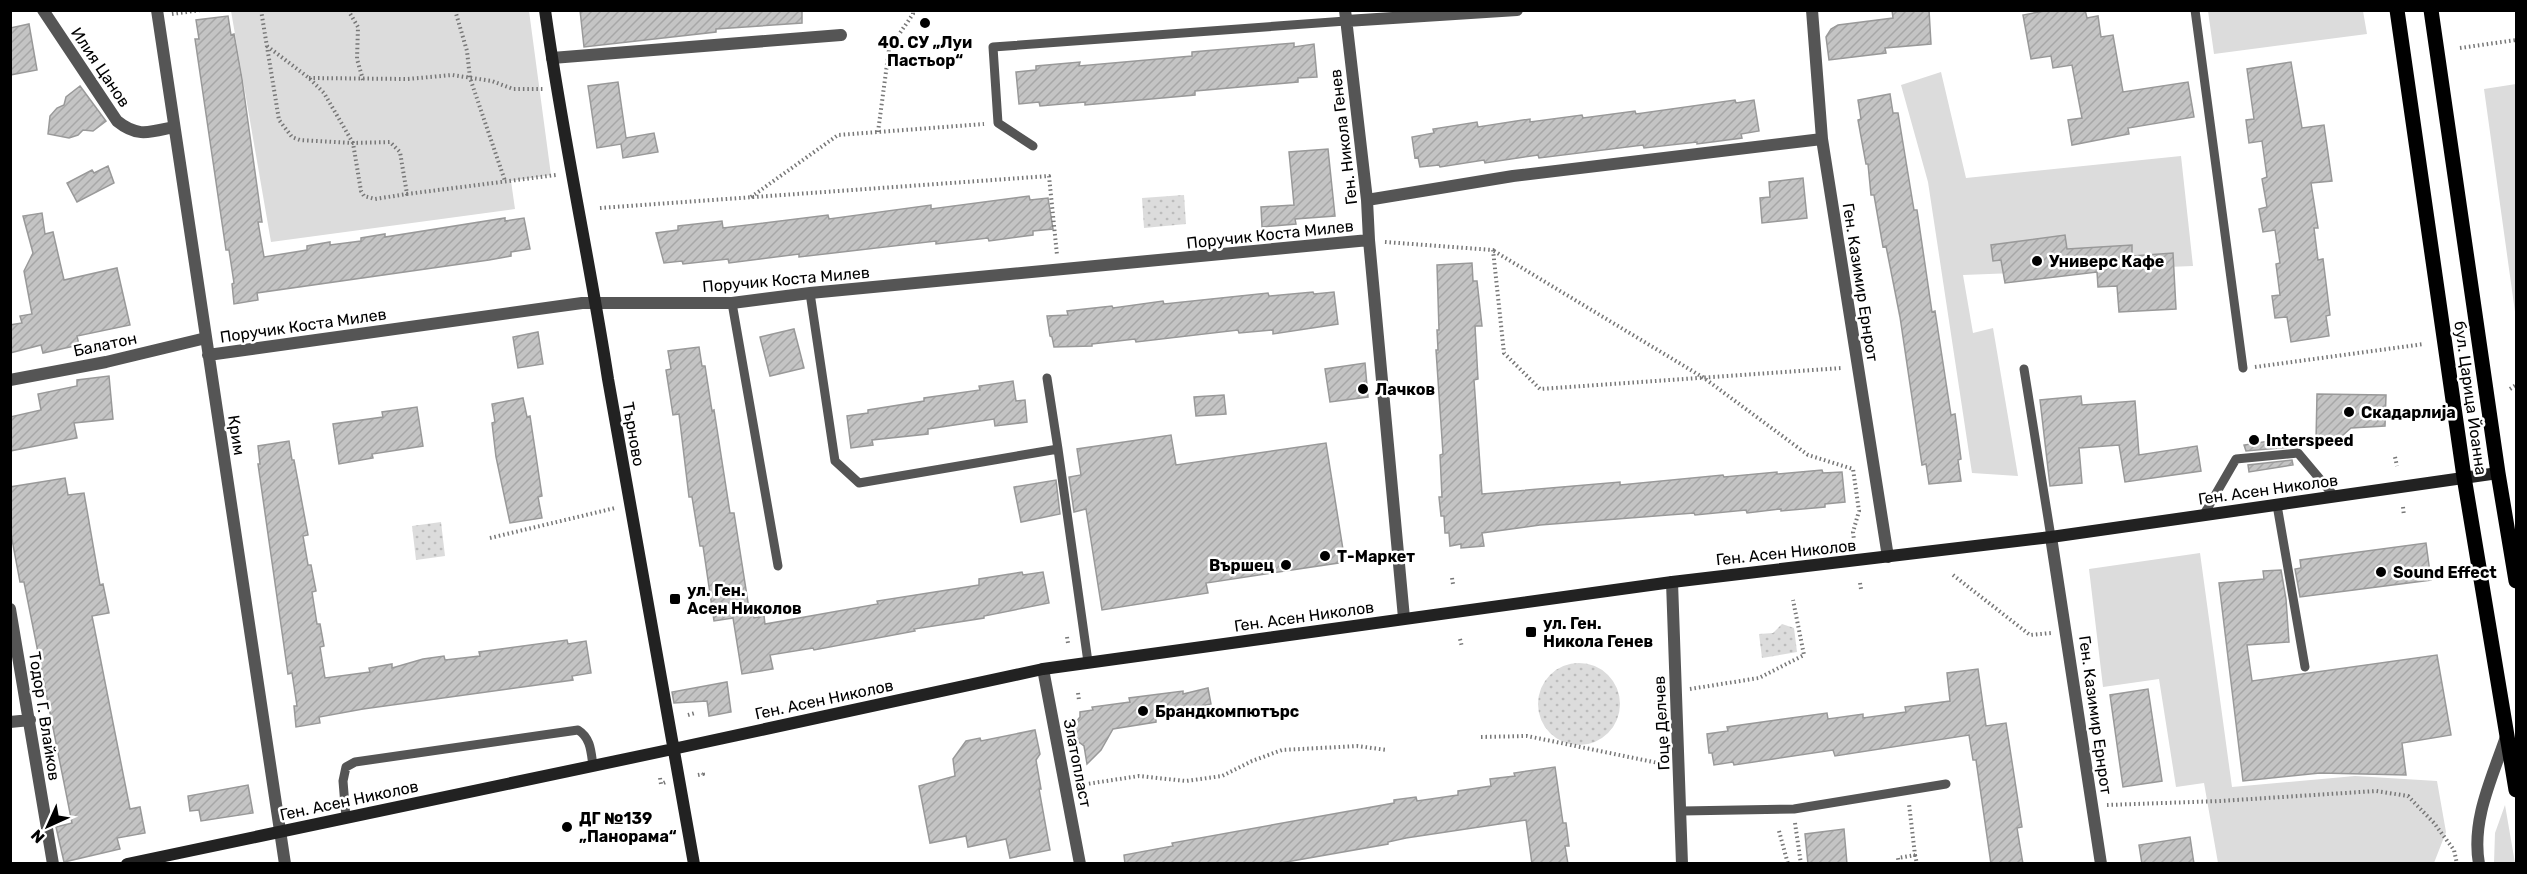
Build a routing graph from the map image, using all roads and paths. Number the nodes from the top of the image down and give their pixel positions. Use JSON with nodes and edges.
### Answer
{"nodes":[{"id":1,"x":44,"y":10,"type":"edge"},
{"id":2,"x":201,"y":10,"type":"edge"},
{"id":3,"x":261,"y":10,"type":"edge"},
{"id":4,"x":348,"y":10,"type":"edge"},
{"id":5,"x":455,"y":10,"type":"edge"},
{"id":6,"x":545,"y":10,"type":"edge"},
{"id":7,"x":913,"y":10,"type":"edge"},
{"id":8,"x":1517,"y":10,"type":"edge"},
{"id":9,"x":1812,"y":10,"type":"edge"},
{"id":10,"x":2195,"y":10,"type":"edge"},
{"id":11,"x":2397,"y":10,"type":"edge"},
{"id":12,"x":2432,"y":10,"type":"edge"},
{"id":13,"x":157,"y":13,"type":"edge"},
{"id":14,"x":1345,"y":16,"type":"edge"},
{"id":15,"x":841,"y":35,"type":"dead end"},
{"id":16,"x":2517,"y":40,"type":"edge"},
{"id":17,"x":267,"y":46,"type":"junction"},
{"id":18,"x":2460,"y":48,"type":"dead end"},
{"id":19,"x":552,"y":58,"type":"junction"},
{"id":20,"x":309,"y":78,"type":"junction"},
{"id":21,"x":470,"y":78,"type":"junction"},
{"id":22,"x":363,"y":80,"type":"junction"},
{"id":23,"x":544,"y":89,"type":"dead end"},
{"id":24,"x":998,"y":123,"type":"junction"},
{"id":25,"x":174,"y":127,"type":"junction"},
{"id":26,"x":878,"y":132,"type":"junction"},
{"id":27,"x":1822,"y":139,"type":"junction"},
{"id":28,"x":352,"y":143,"type":"junction"},
{"id":29,"x":1033,"y":146,"type":"dead end"},
{"id":30,"x":557,"y":175,"type":"dead end"},
{"id":31,"x":504,"y":181,"type":"junction"},
{"id":32,"x":406,"y":194,"type":"junction"},
{"id":33,"x":750,"y":198,"type":"junction"},
{"id":34,"x":1368,"y":200,"type":"junction"},
{"id":35,"x":600,"y":208,"type":"dead end"},
{"id":36,"x":1369,"y":240,"type":"junction"},
{"id":37,"x":1493,"y":250,"type":"junction"},
{"id":38,"x":1059,"y":271,"type":"junction"},
{"id":39,"x":810,"y":293,"type":"junction"},
{"id":40,"x":596,"y":301,"type":"junction"},
{"id":41,"x":732,"y":303,"type":"junction"},
{"id":42,"x":206,"y":338,"type":"junction"},
{"id":43,"x":2424,"y":344,"type":"dead end"},
{"id":44,"x":208,"y":356,"type":"junction"},
{"id":45,"x":1858,"y":367,"type":"junction"},
{"id":46,"x":2242,"y":368,"type":"joint"},
{"id":47,"x":2024,"y":369,"type":"dead end"},
{"id":48,"x":1047,"y":378,"type":"dead end"},
{"id":49,"x":1704,"y":378,"type":"junction"},
{"id":50,"x":10,"y":380,"type":"edge"},
{"id":51,"x":1058,"y":449,"type":"junction"},
{"id":52,"x":2395,"y":457,"type":"dead end"},
{"id":53,"x":2397,"y":465,"type":"dead end"},
{"id":54,"x":2498,"y":473,"type":"junction"},
{"id":55,"x":2464,"y":477,"type":"junction"},
{"id":56,"x":2335,"y":497,"type":"junction"},
{"id":57,"x":2277,"y":505,"type":"junction"},
{"id":58,"x":619,"y":507,"type":"dead end"},
{"id":59,"x":2403,"y":507,"type":"dead end"},
{"id":60,"x":2203,"y":516,"type":"junction"},
{"id":61,"x":2404,"y":516,"type":"dead end"},
{"id":62,"x":2051,"y":537,"type":"junction"},
{"id":63,"x":490,"y":538,"type":"dead end"},
{"id":64,"x":1854,"y":540,"type":"dead end"},
{"id":65,"x":1888,"y":557,"type":"junction"},
{"id":66,"x":778,"y":566,"type":"dead end"},
{"id":67,"x":1953,"y":575,"type":"dead end"},
{"id":68,"x":1452,"y":578,"type":"dead end"},
{"id":69,"x":2517,"y":581,"type":"edge"},
{"id":70,"x":1672,"y":582,"type":"junction"},
{"id":71,"x":1860,"y":583,"type":"dead end"},
{"id":72,"x":1453,"y":584,"type":"dead end"},
{"id":73,"x":1861,"y":589,"type":"dead end"},
{"id":74,"x":1793,"y":600,"type":"dead end"},
{"id":75,"x":10,"y":609,"type":"edge"},
{"id":76,"x":1404,"y":618,"type":"junction"},
{"id":77,"x":2067,"y":632,"type":"junction"},
{"id":78,"x":1067,"y":637,"type":"dead end"},
{"id":79,"x":1460,"y":639,"type":"dead end"},
{"id":80,"x":1068,"y":643,"type":"dead end"},
{"id":81,"x":1462,"y":647,"type":"dead end"},
{"id":82,"x":1088,"y":662,"type":"junction"},
{"id":83,"x":2305,"y":667,"type":"dead end"},
{"id":84,"x":1043,"y":669,"type":"junction"},
{"id":85,"x":1675,"y":691,"type":"junction"},
{"id":86,"x":1078,"y":693,"type":"dead end"},
{"id":87,"x":1079,"y":700,"type":"dead end"},
{"id":88,"x":30,"y":720,"type":"junction"},
{"id":89,"x":10,"y":722,"type":"edge"},
{"id":90,"x":2507,"y":733,"type":"junction"},
{"id":91,"x":1481,"y":738,"type":"dead end"},
{"id":92,"x":673,"y":749,"type":"junction"},
{"id":93,"x":1387,"y":750,"type":"dead end"},
{"id":94,"x":593,"y":766,"type":"junction"},
{"id":95,"x":1680,"y":768,"type":"junction"},
{"id":96,"x":702,"y":771,"type":"dead end"},
{"id":97,"x":698,"y":776,"type":"dead end"},
{"id":98,"x":660,"y":777,"type":"dead end"},
{"id":99,"x":661,"y":783,"type":"dead end"},
{"id":100,"x":1946,"y":784,"type":"dead end"},
{"id":101,"x":1067,"y":788,"type":"junction"},
{"id":102,"x":2517,"y":790,"type":"edge"},
{"id":103,"x":1907,"y":791,"type":"junction"},
{"id":104,"x":2093,"y":805,"type":"junction"},
{"id":105,"x":1794,"y":809,"type":"junction"},
{"id":106,"x":1682,"y":811,"type":"junction"},
{"id":107,"x":346,"y":818,"type":"junction"},
{"id":108,"x":280,"y":831,"type":"junction"},
{"id":109,"x":1779,"y":831,"type":"dead end"},
{"id":110,"x":1915,"y":855,"type":"junction"},
{"id":111,"x":52,"y":864,"type":"edge"},
{"id":112,"x":127,"y":864,"type":"edge"},
{"id":113,"x":285,"y":864,"type":"edge"},
{"id":114,"x":694,"y":864,"type":"edge"},
{"id":115,"x":1080,"y":864,"type":"edge"},
{"id":116,"x":1683,"y":864,"type":"edge"},
{"id":117,"x":1788,"y":864,"type":"edge"},
{"id":118,"x":1801,"y":864,"type":"edge"},
{"id":119,"x":1899,"y":864,"type":"edge"},
{"id":120,"x":1917,"y":864,"type":"edge"},
{"id":121,"x":2101,"y":864,"type":"edge"},
{"id":122,"x":2457,"y":864,"type":"edge"},
{"id":123,"x":2479,"y":864,"type":"edge"}],
"edges":[{"from":1,"to":25,"type":"street","name":"Илия Цанов"},
{"from":2,"to":13,"type":"path"},
{"from":3,"to":17,"type":"path"},
{"from":4,"to":22,"type":"path"},
{"from":5,"to":21,"type":"path"},
{"from":6,"to":19,"type":"street","name":"Търново"},
{"from":7,"to":26,"type":"path"},
{"from":8,"to":14,"type":"street"},
{"from":9,"to":27,"type":"street","name":"Ген. Казимир Ернрот"},
{"from":10,"to":46,"type":"lane"},
{"from":11,"to":55,"type":"main road","name":"бул. Царица Йоанна"},
{"from":12,"to":54,"type":"main road","name":"бул. Царица Йоанна"},
{"from":13,"to":25,"type":"street","name":"Крим"},
{"from":14,"to":24,"type":"lane"},
{"from":14,"to":34,"type":"street","name":"Ген. Никола Генев"},
{"from":15,"to":19,"type":"street"},
{"from":16,"to":18,"type":"path"},
{"from":17,"to":20,"type":"path"},
{"from":17,"to":28,"type":"path"},
{"from":19,"to":40,"type":"street","name":"Търново"},
{"from":20,"to":22,"type":"path"},
{"from":20,"to":28,"type":"path"},
{"from":21,"to":22,"type":"path"},
{"from":21,"to":23,"type":"path"},
{"from":21,"to":31,"type":"path"},
{"from":24,"to":26,"type":"path"},
{"from":24,"to":29,"type":"lane"},
{"from":25,"to":42,"type":"street","name":"Крим"},
{"from":26,"to":33,"type":"path"},
{"from":27,"to":34,"type":"street","name":"Поручик Коста Милев"},
{"from":27,"to":45,"type":"street","name":"Ген. Казимир Ернрот"},
{"from":28,"to":32,"type":"path"},
{"from":28,"to":32,"type":"path"},
{"from":30,"to":31,"type":"path"},
{"from":31,"to":32,"type":"path"},
{"from":33,"to":35,"type":"path"},
{"from":33,"to":38,"type":"path"},
{"from":34,"to":36,"type":"street","name":"Ген. Никола Генев"},
{"from":36,"to":37,"type":"path"},
{"from":36,"to":38,"type":"street","name":"Поручик Коста Милев"},
{"from":36,"to":76,"type":"street","name":"Ген. Никола Генев"},
{"from":37,"to":49,"type":"path"},
{"from":37,"to":49,"type":"path"},
{"from":38,"to":39,"type":"street","name":"Поручик Коста Милев"},
{"from":39,"to":41,"type":"street","name":"Поручик Коста Милев"},
{"from":39,"to":51,"type":"lane"},
{"from":40,"to":41,"type":"street","name":"Поручик Коста Милев"},
{"from":40,"to":44,"type":"street","name":"Поручик Коста Милев"},
{"from":40,"to":92,"type":"street","name":"Търново"},
{"from":41,"to":66,"type":"lane"},
{"from":42,"to":44,"type":"street","name":"Крим"},
{"from":42,"to":50,"type":"street","name":"Балатон"},
{"from":43,"to":46,"type":"path"},
{"from":44,"to":108,"type":"street","name":"Крим"},
{"from":45,"to":49,"type":"path"},
{"from":45,"to":65,"type":"street","name":"Ген. Казимир Ернрот"},
{"from":47,"to":62,"type":"lane"},
{"from":48,"to":51,"type":"lane"},
{"from":49,"to":64,"type":"path"},
{"from":51,"to":82,"type":"lane"},
{"from":52,"to":53,"type":"path"},
{"from":54,"to":55,"type":"street","name":"Ген. Асен Николов"},
{"from":54,"to":69,"type":"main road","name":"бул. Царица Йоанна"},
{"from":55,"to":56,"type":"street","name":"Ген. Асен Николов"},
{"from":55,"to":90,"type":"main road","name":"бул. Царица Йоанна"},
{"from":56,"to":57,"type":"street","name":"Ген. Асен Николов"},
{"from":56,"to":60,"type":"lane"},
{"from":57,"to":60,"type":"street","name":"Ген. Асен Николов"},
{"from":57,"to":83,"type":"lane"},
{"from":58,"to":63,"type":"path"},
{"from":59,"to":61,"type":"path"},
{"from":60,"to":62,"type":"street","name":"Ген. Асен Николов"},
{"from":62,"to":65,"type":"street","name":"Ген. Асен Николов"},
{"from":62,"to":77,"type":"street","name":"Ген. Казимир Ернрот"},
{"from":65,"to":70,"type":"street","name":"Ген. Асен Николов"},
{"from":67,"to":77,"type":"path"},
{"from":68,"to":72,"type":"path"},
{"from":70,"to":76,"type":"street","name":"Ген. Асен Николов"},
{"from":70,"to":85,"type":"street","name":"Гоце Делчев"},
{"from":71,"to":73,"type":"path"},
{"from":74,"to":85,"type":"path"},
{"from":75,"to":88,"type":"street","name":"Тодор Г. Влайков"},
{"from":76,"to":82,"type":"street","name":"Ген. Асен Николов"},
{"from":77,"to":104,"type":"street","name":"Ген. Казимир Ернрот"},
{"from":78,"to":80,"type":"path"},
{"from":79,"to":81,"type":"path"},
{"from":82,"to":84,"type":"street","name":"Ген. Асен Николов"},
{"from":84,"to":92,"type":"street","name":"Ген. Асен Николов"},
{"from":84,"to":101,"type":"street","name":"Златопласт"},
{"from":85,"to":95,"type":"street","name":"Гоце Делчев"},
{"from":86,"to":87,"type":"path"},
{"from":88,"to":89,"type":"street"},
{"from":88,"to":111,"type":"street","name":"Тодор Г. Влайков"},
{"from":90,"to":102,"type":"main road","name":"бул. Царица Йоанна"},
{"from":90,"to":123,"type":"street"},
{"from":91,"to":95,"type":"path"},
{"from":92,"to":94,"type":"street","name":"Ген. Асен Николов"},
{"from":92,"to":114,"type":"street","name":"Търново"},
{"from":93,"to":101,"type":"path"},
{"from":94,"to":107,"type":"street","name":"Ген. Асен Николов"},
{"from":94,"to":107,"type":"lane"},
{"from":95,"to":106,"type":"street","name":"Гоце Делчев"},
{"from":96,"to":97,"type":"path"},
{"from":98,"to":99,"type":"path"},
{"from":100,"to":103,"type":"lane"},
{"from":101,"to":115,"type":"street","name":"Златопласт"},
{"from":103,"to":105,"type":"lane"},
{"from":103,"to":110,"type":"path"},
{"from":104,"to":121,"type":"street","name":"Ген. Казимир Ернрот"},
{"from":104,"to":122,"type":"path"},
{"from":105,"to":106,"type":"lane"},
{"from":105,"to":118,"type":"path"},
{"from":106,"to":116,"type":"street","name":"Гоце Делчев"},
{"from":107,"to":108,"type":"street","name":"Ген. Асен Николов"},
{"from":108,"to":112,"type":"street","name":"Ген. Асен Николов"},
{"from":108,"to":113,"type":"street","name":"Крим"},
{"from":109,"to":117,"type":"path"},
{"from":110,"to":119,"type":"path"},
{"from":110,"to":120,"type":"path"}]}
